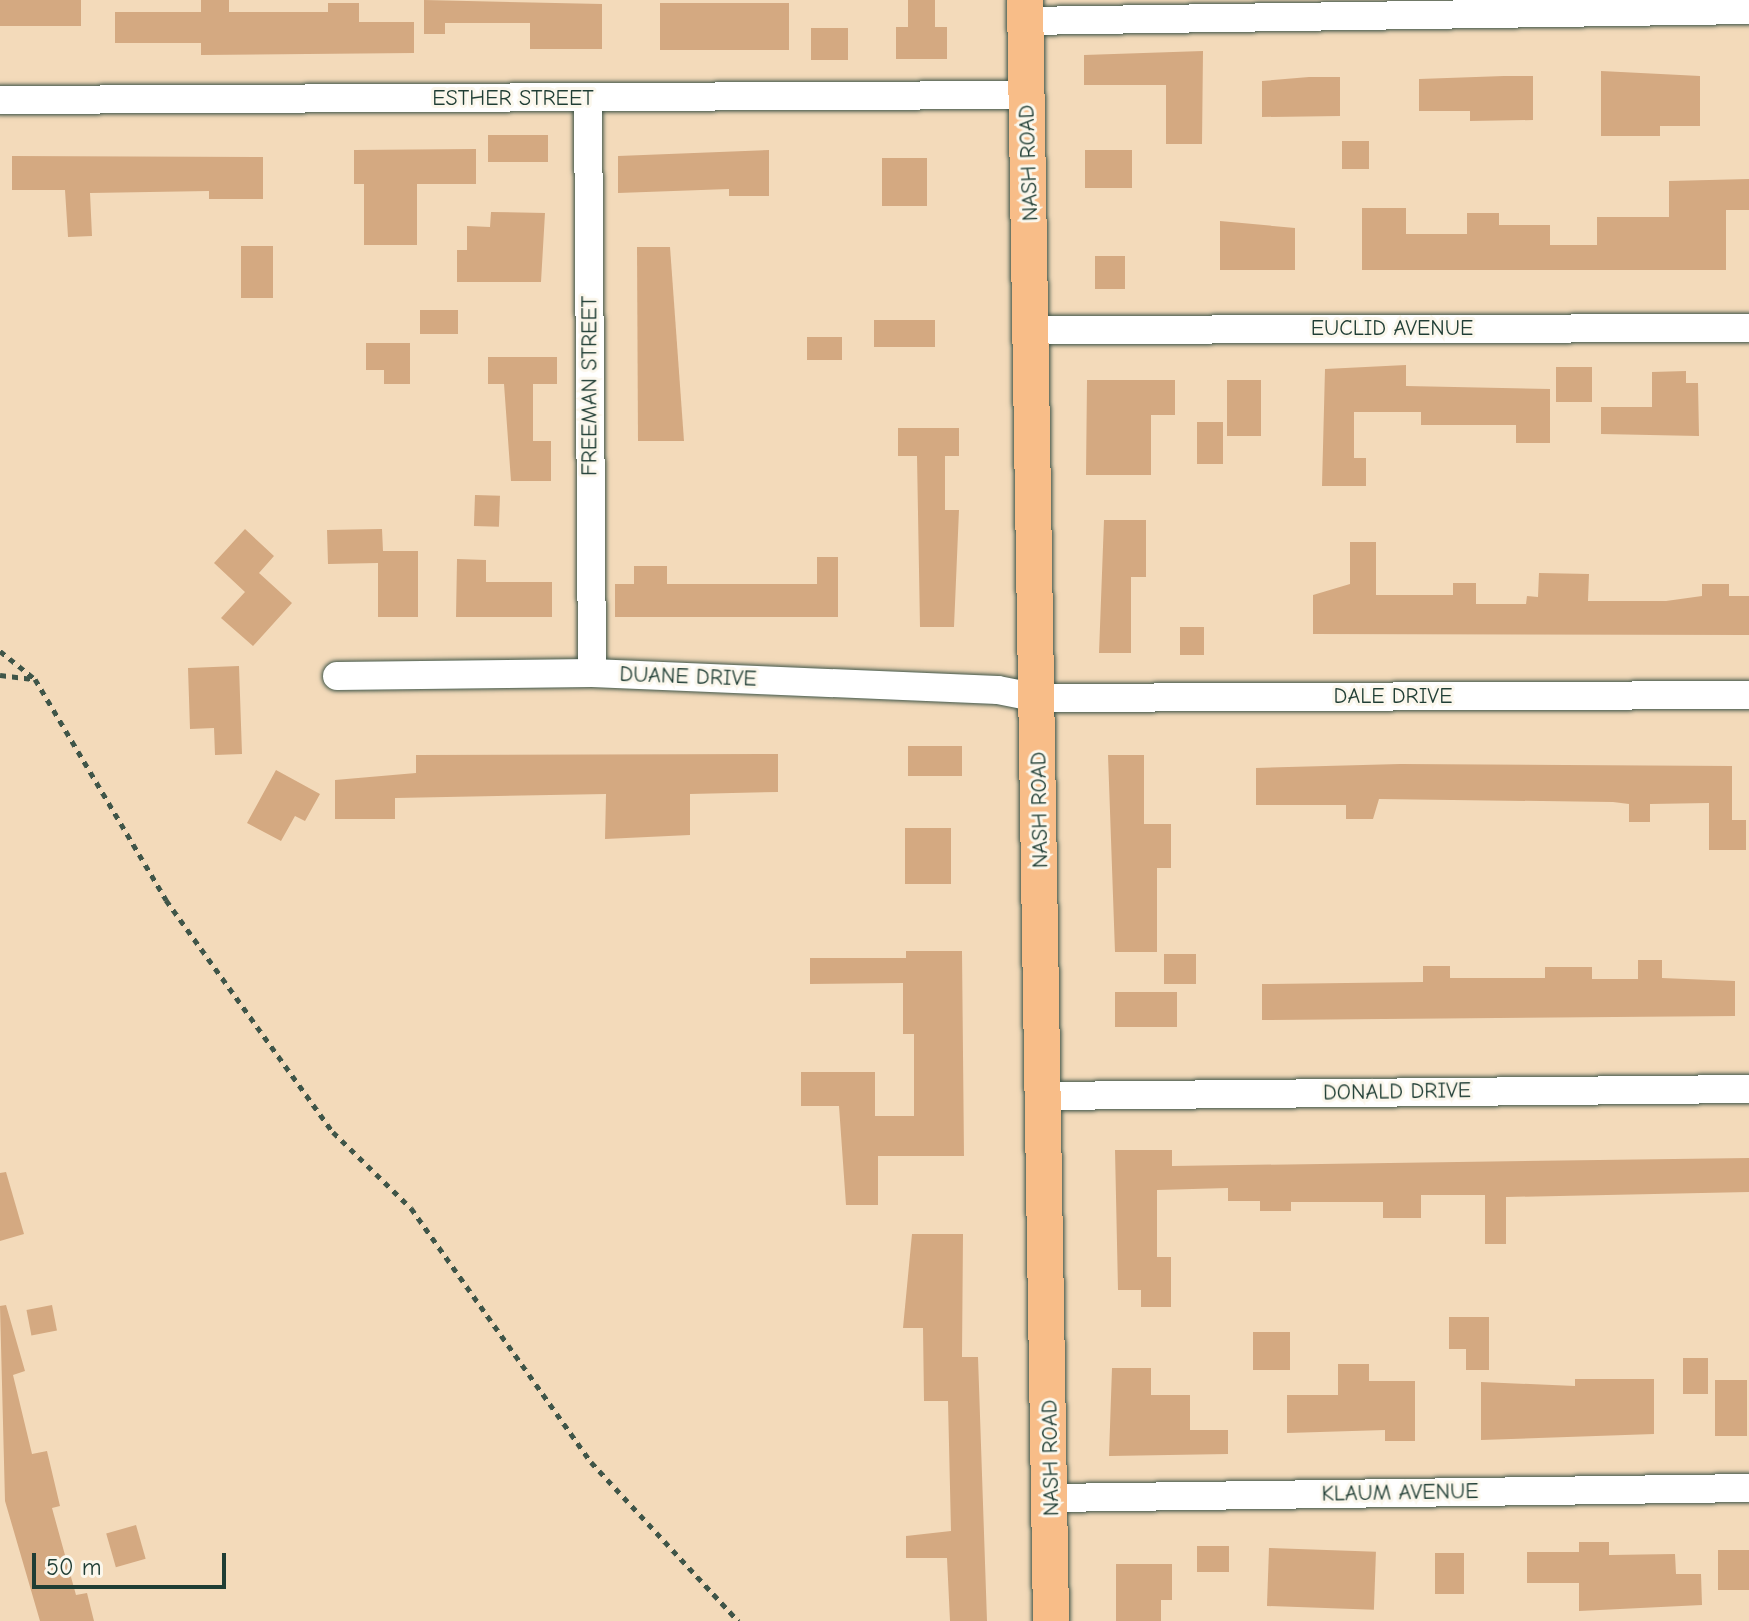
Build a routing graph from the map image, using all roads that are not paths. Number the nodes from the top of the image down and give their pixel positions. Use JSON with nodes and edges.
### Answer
{"nodes":[{"id":1,"x":1025,"y":10,"type":"edge"},
{"id":2,"x":1749,"y":10,"type":"edge"},
{"id":3,"x":1027,"y":95,"type":"junction"},
{"id":4,"x":588,"y":99,"type":"junction"},
{"id":5,"x":0,"y":100,"type":"edge"},
{"id":6,"x":1749,"y":328,"type":"edge"},
{"id":7,"x":1035,"y":330,"type":"junction"},
{"id":8,"x":592,"y":673,"type":"junction"},
{"id":9,"x":337,"y":676,"type":"dead end"},
{"id":10,"x":1749,"y":695,"type":"edge"},
{"id":11,"x":1038,"y":698,"type":"junction"},
{"id":12,"x":1749,"y":1089,"type":"edge"},
{"id":13,"x":1046,"y":1096,"type":"junction"},
{"id":14,"x":1749,"y":1488,"type":"edge"},
{"id":15,"x":1052,"y":1498,"type":"junction"},
{"id":16,"x":1051,"y":1621,"type":"edge"}],
"edges":[{"from":1,"to":2,"type":"street"},
{"from":1,"to":3,"type":"main road","name":"NASH ROAD"},
{"from":3,"to":4,"type":"street","name":"ESTHER STREET"},
{"from":3,"to":7,"type":"main road","name":"NASH ROAD"},
{"from":4,"to":5,"type":"street","name":"ESTHER STREET"},
{"from":4,"to":8,"type":"street","name":"FREEMAN STREET"},
{"from":6,"to":7,"type":"street","name":"EUCLID AVENUE"},
{"from":7,"to":11,"type":"main road","name":"NASH ROAD"},
{"from":8,"to":9,"type":"street","name":"DUANE DRIVE"},
{"from":8,"to":11,"type":"street","name":"DUANE DRIVE"},
{"from":10,"to":11,"type":"street","name":"DALE DRIVE"},
{"from":11,"to":13,"type":"main road","name":"NASH ROAD"},
{"from":12,"to":13,"type":"street","name":"DONALD DRIVE"},
{"from":13,"to":15,"type":"main road","name":"NASH ROAD"},
{"from":14,"to":15,"type":"street","name":"KLAUM AVENUE"},
{"from":15,"to":16,"type":"main road","name":"NASH ROAD"}]}
